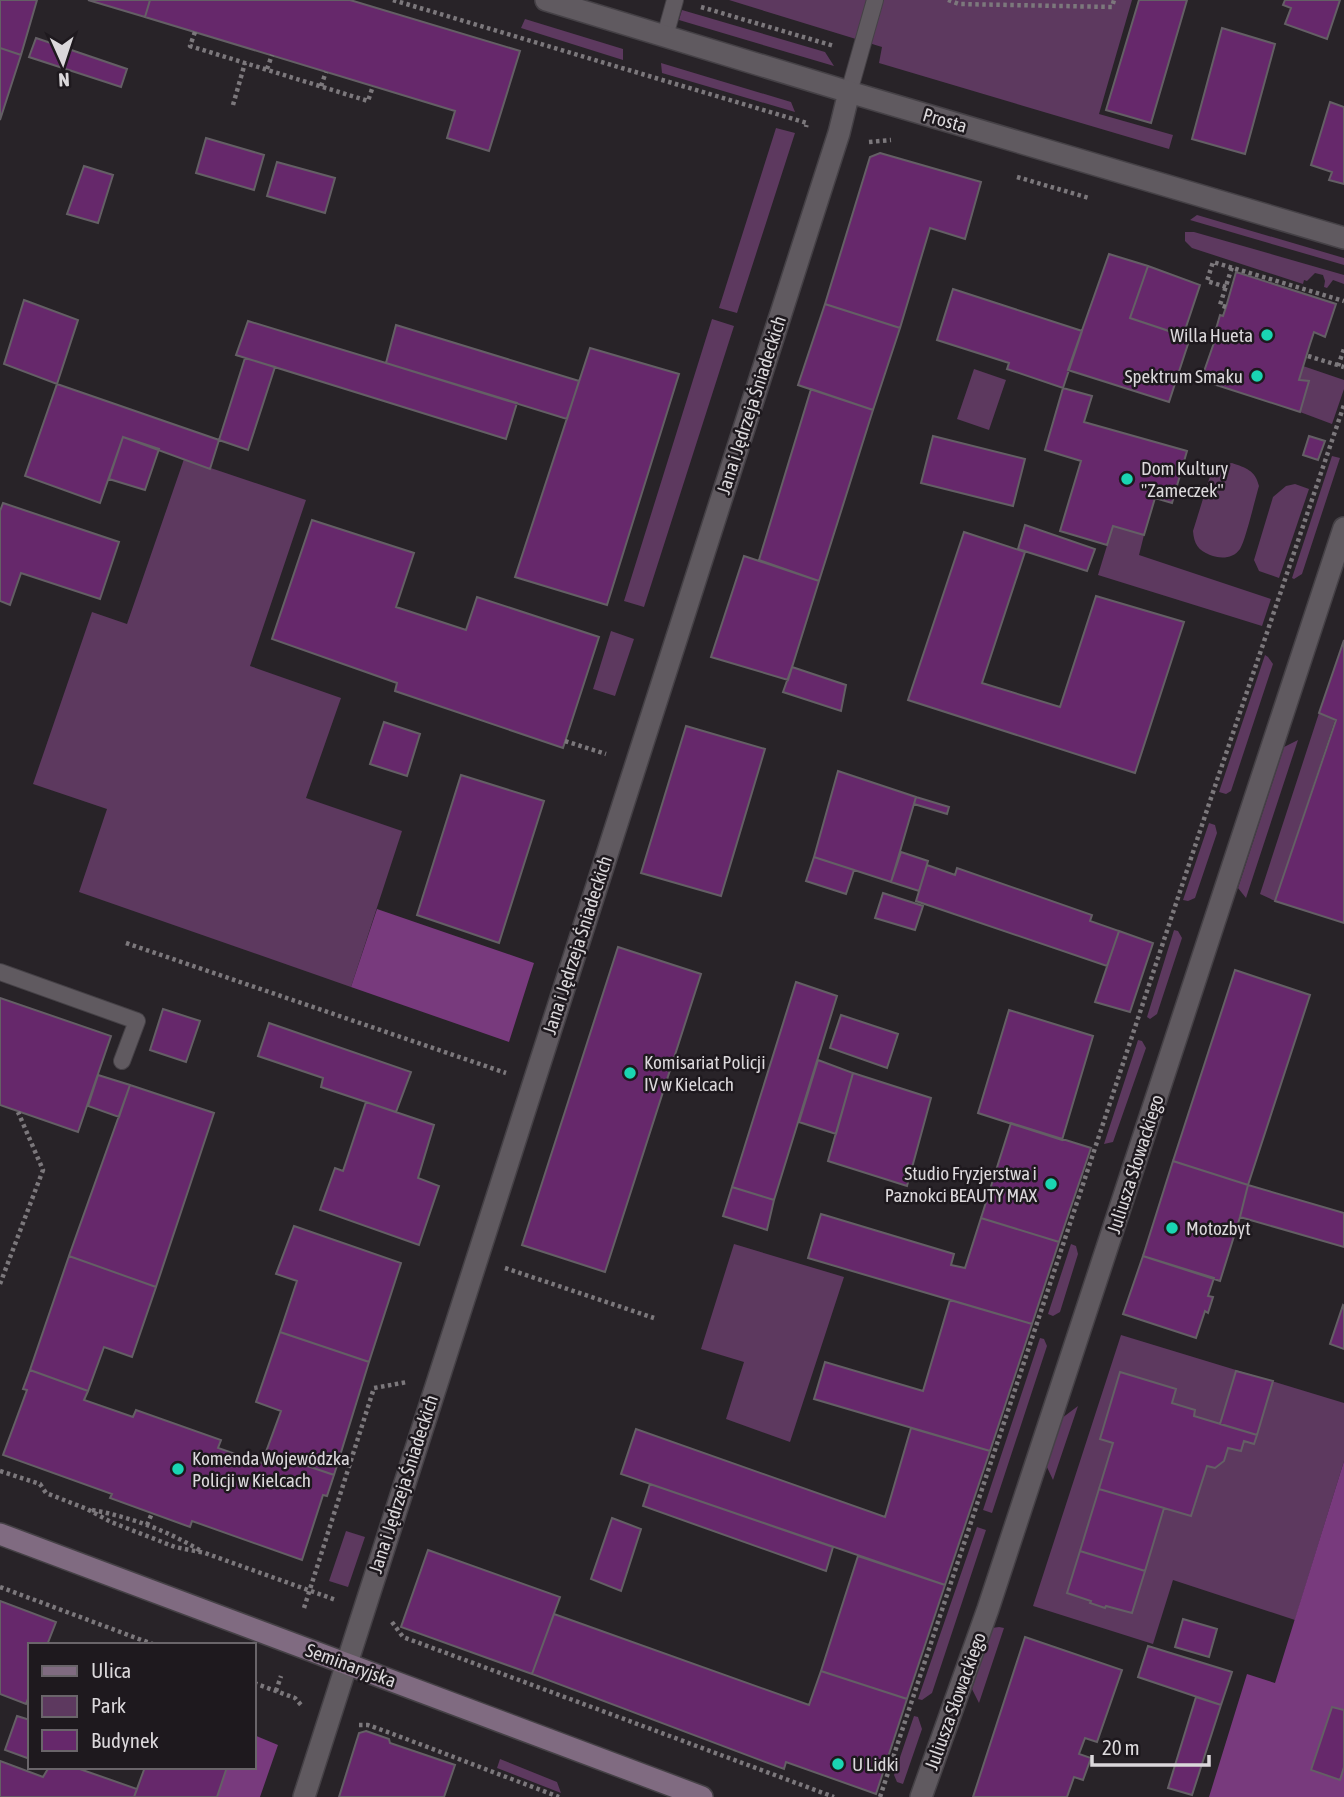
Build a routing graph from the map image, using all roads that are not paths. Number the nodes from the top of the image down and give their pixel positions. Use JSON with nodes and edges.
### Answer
{"nodes":[{"id":1,"x":546,"y":0,"type":"edge"},
{"id":2,"x":675,"y":0,"type":"edge"},
{"id":3,"x":875,"y":0,"type":"edge"},
{"id":4,"x":665,"y":36,"type":"junction"},
{"id":5,"x":849,"y":92,"type":"junction"},
{"id":6,"x":1344,"y":238,"type":"edge"},
{"id":7,"x":1344,"y":528,"type":"edge"},
{"id":8,"x":0,"y":972,"type":"edge"},
{"id":9,"x":122,"y":1061,"type":"dead end"},
{"id":10,"x":0,"y":1534,"type":"edge"},
{"id":11,"x":346,"y":1663,"type":"junction"},
{"id":12,"x":304,"y":1797,"type":"edge"},
{"id":13,"x":702,"y":1797,"type":"edge"},
{"id":14,"x":921,"y":1797,"type":"edge"}],
"edges":[{"from":1,"to":4,"type":"street","name":"Prosta"},
{"from":2,"to":4,"type":"lane"},
{"from":3,"to":5,"type":"lane"},
{"from":4,"to":5,"type":"street","name":"Prosta"},
{"from":5,"to":6,"type":"street","name":"Prosta"},
{"from":5,"to":11,"type":"street","name":"Jana i Jędrzeja Śniadeckich"},
{"from":7,"to":14,"type":"street","name":"Juliusza Słowackiego"},
{"from":8,"to":9,"type":"lane"},
{"from":10,"to":11,"type":"street","name":"Seminaryjska"},
{"from":11,"to":12,"type":"street","name":"Jana i Jędrzeja Śniadeckich"},
{"from":11,"to":13,"type":"street","name":"Seminaryjska"}]}
